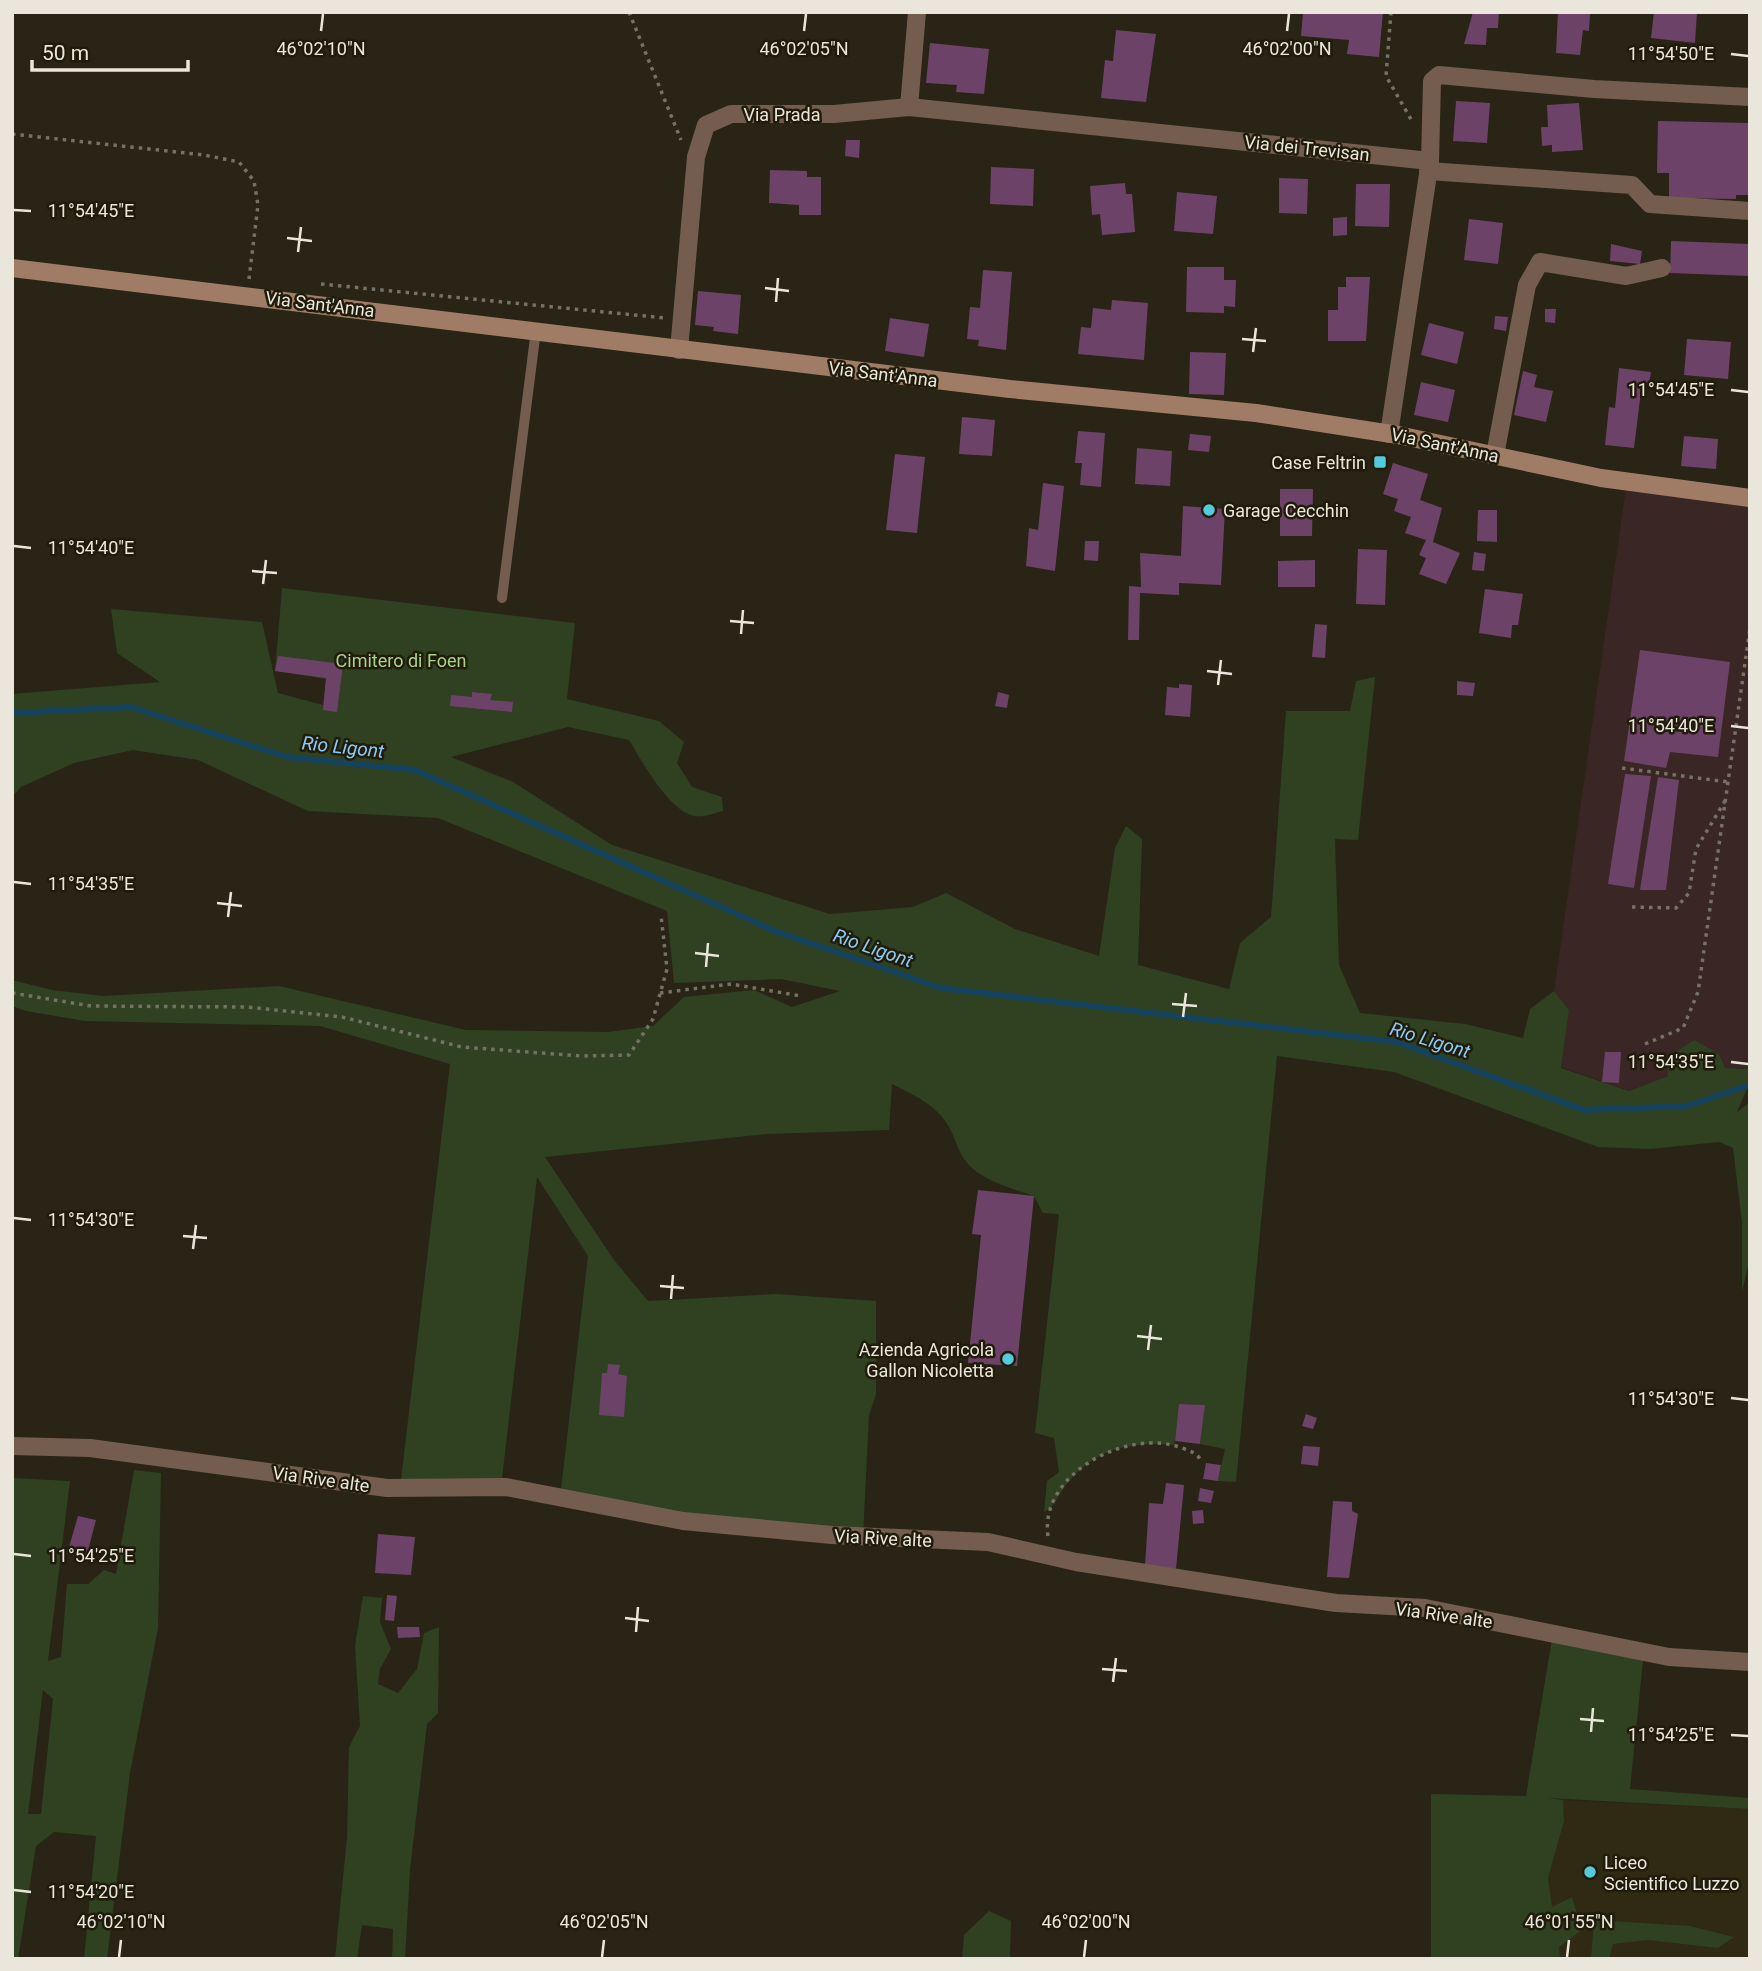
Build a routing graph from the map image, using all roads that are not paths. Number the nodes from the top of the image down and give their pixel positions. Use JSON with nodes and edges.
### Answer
{"nodes":[{"id":1,"x":916,"y":12,"type":"edge"},
{"id":2,"x":1750,"y":97,"type":"edge"},
{"id":3,"x":909,"y":107,"type":"junction"},
{"id":4,"x":1429,"y":159,"type":"junction"},
{"id":5,"x":1750,"y":211,"type":"edge"},
{"id":6,"x":12,"y":268,"type":"edge"},
{"id":7,"x":1662,"y":268,"type":"dead end"},
{"id":8,"x":536,"y":330,"type":"junction"},
{"id":9,"x":679,"y":350,"type":"junction"},
{"id":10,"x":1389,"y":434,"type":"junction"},
{"id":11,"x":1494,"y":455,"type":"junction"},
{"id":12,"x":1750,"y":498,"type":"edge"},
{"id":13,"x":502,"y":598,"type":"dead end"},
{"id":14,"x":12,"y":1446,"type":"edge"},
{"id":15,"x":1750,"y":1662,"type":"edge"}],
"edges":[{"from":1,"to":3,"type":"street"},
{"from":2,"to":4,"type":"street"},
{"from":3,"to":4,"type":"street","name":"Via dei Trevisan"},
{"from":3,"to":9,"type":"street","name":"Via Prada"},
{"from":4,"to":5,"type":"street","name":"Via dei Trevisan"},
{"from":4,"to":10,"type":"street"},
{"from":6,"to":8,"type":"main road","name":"Via Sant'Anna"},
{"from":7,"to":11,"type":"street"},
{"from":8,"to":9,"type":"main road","name":"Via Sant'Anna"},
{"from":8,"to":13,"type":"lane"},
{"from":9,"to":10,"type":"main road","name":"Via Sant'Anna"},
{"from":10,"to":11,"type":"main road","name":"Via Sant'Anna"},
{"from":11,"to":12,"type":"main road","name":"Via Sant'Anna"},
{"from":14,"to":15,"type":"street","name":"Via Rive alte"}]}
